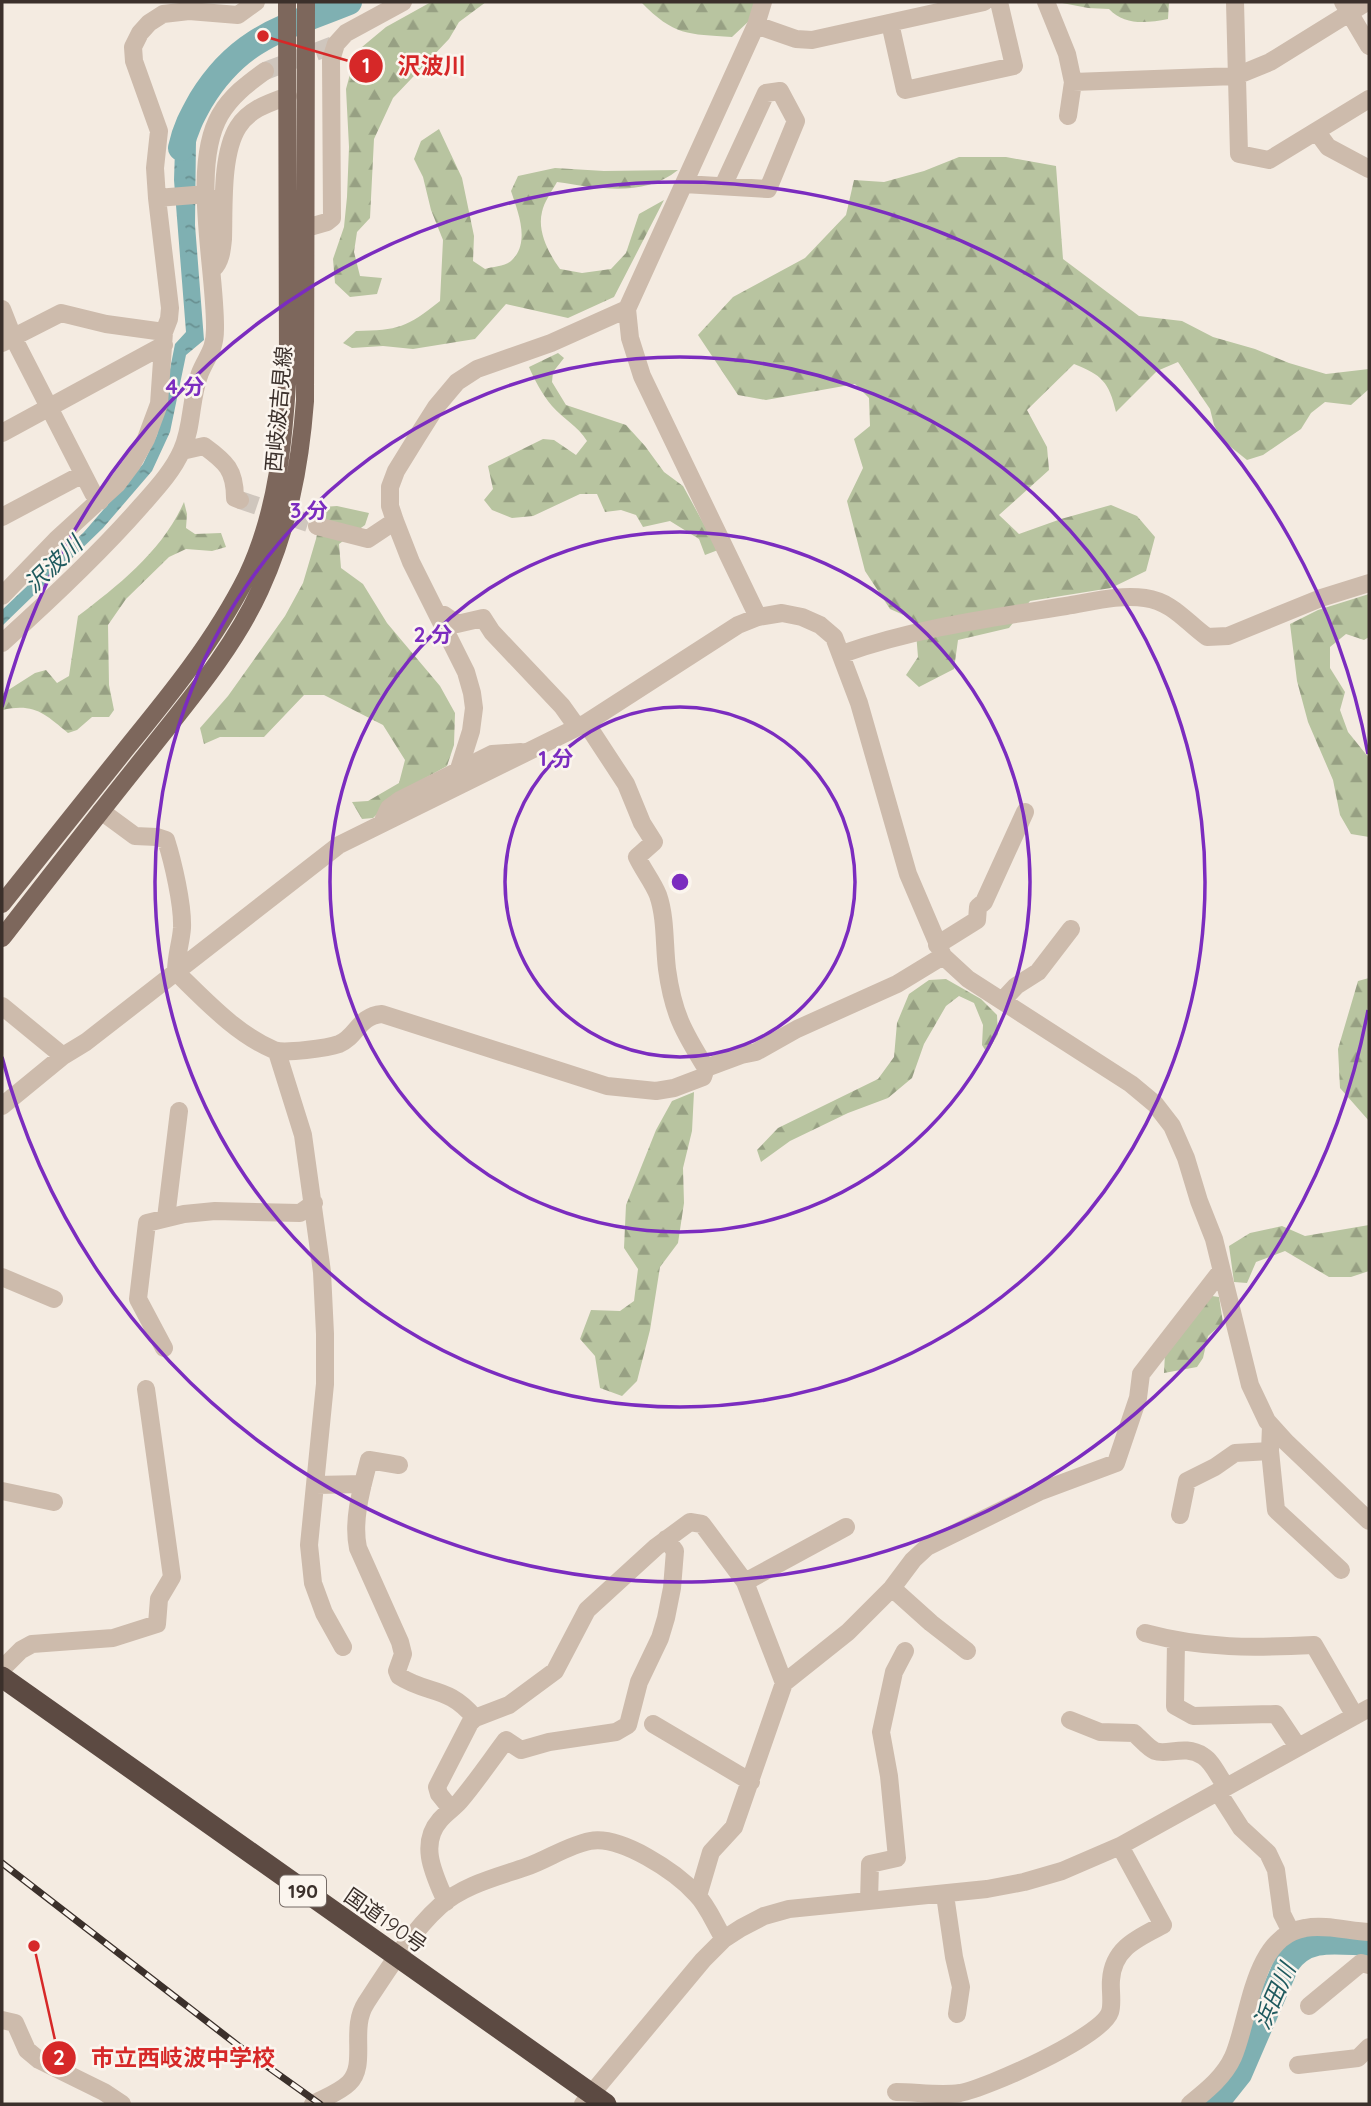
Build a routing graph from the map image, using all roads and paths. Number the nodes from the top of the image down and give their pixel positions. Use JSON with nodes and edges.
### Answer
{"nodes":[{"id":1,"x":256,"y":2,"type":"edge"},
{"id":2,"x":287,"y":2,"type":"edge"},
{"id":3,"x":306,"y":2,"type":"edge"},
{"id":4,"x":402,"y":2,"type":"edge"},
{"id":5,"x":763,"y":2,"type":"edge"},
{"id":6,"x":984,"y":2,"type":"edge"},
{"id":7,"x":999,"y":2,"type":"edge"},
{"id":8,"x":1046,"y":2,"type":"edge"},
{"id":9,"x":1235,"y":2,"type":"edge"},
{"id":10,"x":1367,"y":2,"type":"edge"},
{"id":11,"x":1346,"y":7,"type":"edge"},
{"id":12,"x":890,"y":23,"type":"junction"},
{"id":13,"x":756,"y":24,"type":"junction"},
{"id":14,"x":1369,"y":46,"type":"edge"},
{"id":15,"x":265,"y":71,"type":"tunnel mouth"},
{"id":16,"x":1236,"y":76,"type":"junction"},
{"id":17,"x":1073,"y":82,"type":"junction"},
{"id":18,"x":288,"y":96,"type":"junction"},
{"id":19,"x":1369,"y":99,"type":"edge"},
{"id":20,"x":1068,"y":116,"type":"dead end"},
{"id":21,"x":1317,"y":132,"type":"junction"},
{"id":22,"x":1369,"y":169,"type":"edge"},
{"id":23,"x":684,"y":184,"type":"junction"},
{"id":24,"x":723,"y":186,"type":"junction"},
{"id":25,"x":204,"y":194,"type":"junction"},
{"id":26,"x":159,"y":198,"type":"junction"},
{"id":27,"x":306,"y":228,"type":"junction"},
{"id":28,"x":210,"y":271,"type":"junction"},
{"id":29,"x":2,"y":309,"type":"edge"},
{"id":30,"x":627,"y":309,"type":"junction"},
{"id":31,"x":164,"y":338,"type":"junction"},
{"id":32,"x":7,"y":340,"type":"edge"},
{"id":33,"x":50,"y":408,"type":"junction"},
{"id":34,"x":2,"y":433,"type":"edge"},
{"id":35,"x":182,"y":451,"type":"junction"},
{"id":36,"x":83,"y":474,"type":"junction"},
{"id":37,"x":240,"y":500,"type":"dead end"},
{"id":38,"x":100,"y":502,"type":"junction"},
{"id":39,"x":2,"y":517,"type":"edge"},
{"id":40,"x":394,"y":521,"type":"junction"},
{"id":41,"x":317,"y":526,"type":"tunnel mouth"},
{"id":42,"x":1369,"y":583,"type":"edge"},
{"id":43,"x":2,"y":596,"type":"edge"},
{"id":44,"x":438,"y":614,"type":"junction"},
{"id":45,"x":758,"y":617,"type":"junction"},
{"id":46,"x":2,"y":643,"type":"edge"},
{"id":47,"x":842,"y":654,"type":"junction"},
{"id":48,"x":582,"y":725,"type":"junction"},
{"id":49,"x":528,"y":753,"type":"junction"},
{"id":50,"x":459,"y":769,"type":"junction"},
{"id":51,"x":101,"y":811,"type":"junction"},
{"id":52,"x":1025,"y":812,"type":"dead end"},
{"id":53,"x":382,"y":823,"type":"junction"},
{"id":54,"x":2,"y":904,"type":"edge"},
{"id":55,"x":1071,"y":929,"type":"dead end"},
{"id":56,"x":2,"y":938,"type":"edge"},
{"id":57,"x":940,"y":951,"type":"junction"},
{"id":58,"x":176,"y":972,"type":"junction"},
{"id":59,"x":1002,"y":1001,"type":"junction"},
{"id":60,"x":2,"y":1006,"type":"edge"},
{"id":61,"x":277,"y":1052,"type":"junction"},
{"id":62,"x":63,"y":1056,"type":"junction"},
{"id":63,"x":706,"y":1068,"type":"junction"},
{"id":64,"x":2,"y":1107,"type":"edge"},
{"id":65,"x":179,"y":1111,"type":"dead end"},
{"id":66,"x":314,"y":1203,"type":"junction"},
{"id":67,"x":166,"y":1218,"type":"junction"},
{"id":68,"x":1221,"y":1271,"type":"junction"},
{"id":69,"x":2,"y":1277,"type":"edge"},
{"id":70,"x":54,"y":1299,"type":"dead end"},
{"id":71,"x":163,"y":1348,"type":"dead end"},
{"id":72,"x":146,"y":1389,"type":"dead end"},
{"id":73,"x":1271,"y":1426,"type":"junction"},
{"id":74,"x":1270,"y":1451,"type":"junction"},
{"id":75,"x":399,"y":1465,"type":"dead end"},
{"id":76,"x":363,"y":1484,"type":"junction"},
{"id":77,"x":316,"y":1485,"type":"junction"},
{"id":78,"x":2,"y":1492,"type":"edge"},
{"id":79,"x":54,"y":1502,"type":"dead end"},
{"id":80,"x":1180,"y":1515,"type":"dead end"},
{"id":81,"x":1369,"y":1521,"type":"edge"},
{"id":82,"x":846,"y":1527,"type":"dead end"},
{"id":83,"x":667,"y":1539,"type":"junction"},
{"id":84,"x":1341,"y":1570,"type":"dead end"},
{"id":85,"x":745,"y":1581,"type":"junction"},
{"id":86,"x":892,"y":1588,"type":"junction"},
{"id":87,"x":1145,"y":1633,"type":"dead end"},
{"id":88,"x":1176,"y":1641,"type":"junction"},
{"id":89,"x":343,"y":1647,"type":"dead end"},
{"id":90,"x":905,"y":1651,"type":"dead end"},
{"id":91,"x":967,"y":1651,"type":"dead end"},
{"id":92,"x":2,"y":1669,"type":"edge"},
{"id":93,"x":2,"y":1677,"type":"edge"},
{"id":94,"x":785,"y":1683,"type":"junction"},
{"id":95,"x":1362,"y":1712,"type":"edge"},
{"id":96,"x":475,"y":1718,"type":"junction"},
{"id":97,"x":1070,"y":1720,"type":"dead end"},
{"id":98,"x":653,"y":1724,"type":"dead end"},
{"id":99,"x":1298,"y":1747,"type":"junction"},
{"id":100,"x":751,"y":1782,"type":"junction"},
{"id":101,"x":1222,"y":1789,"type":"junction"},
{"id":102,"x":451,"y":1809,"type":"junction"},
{"id":103,"x":1120,"y":1846,"type":"junction"},
{"id":104,"x":945,"y":1895,"type":"junction"},
{"id":105,"x":698,"y":1896,"type":"junction"},
{"id":106,"x":869,"y":1901,"type":"junction"},
{"id":107,"x":446,"y":1902,"type":"junction"},
{"id":108,"x":1291,"y":1932,"type":"junction"},
{"id":109,"x":1369,"y":1932,"type":"edge"},
{"id":110,"x":724,"y":1939,"type":"junction"},
{"id":111,"x":397,"y":1958,"type":"junction"},
{"id":112,"x":1369,"y":1965,"type":"edge"},
{"id":113,"x":1309,"y":2006,"type":"dead end"},
{"id":114,"x":957,"y":2014,"type":"dead end"},
{"id":115,"x":2,"y":2020,"type":"edge"},
{"id":116,"x":1369,"y":2047,"type":"edge"},
{"id":117,"x":1298,"y":2066,"type":"dead end"},
{"id":118,"x":896,"y":2092,"type":"dead end"},
{"id":119,"x":962,"y":2098,"type":"edge"},
{"id":120,"x":594,"y":2101,"type":"edge"},
{"id":121,"x":122,"y":2104,"type":"edge"},
{"id":122,"x":313,"y":2104,"type":"edge"},
{"id":123,"x":1189,"y":2104,"type":"edge"}],
"edges":[{"from":1,"to":26,"type":"street"},
{"from":2,"to":18,"type":"main road","name":"西岐波吉見線"},
{"from":3,"to":27,"type":"main road","name":"西岐波吉見線"},
{"from":4,"to":27,"type":"street"},
{"from":5,"to":13,"type":"street"},
{"from":6,"to":12,"type":"street"},
{"from":7,"to":12,"type":"street"},
{"from":8,"to":17,"type":"street"},
{"from":9,"to":16,"type":"street"},
{"from":10,"to":11,"type":"street"},
{"from":11,"to":14,"type":"street"},
{"from":11,"to":16,"type":"street"},
{"from":12,"to":13,"type":"street"},
{"from":13,"to":23,"type":"street"},
{"from":15,"to":25,"type":"street"},
{"from":16,"to":17,"type":"street"},
{"from":16,"to":21,"type":"street"},
{"from":17,"to":20,"type":"street"},
{"from":18,"to":28,"type":"street"},
{"from":18,"to":54,"type":"main road","name":"西岐波吉見線"},
{"from":19,"to":21,"type":"street"},
{"from":21,"to":22,"type":"street"},
{"from":23,"to":24,"type":"street"},
{"from":23,"to":30,"type":"street"},
{"from":24,"to":24,"type":"street"},
{"from":25,"to":26,"type":"street"},
{"from":25,"to":28,"type":"street"},
{"from":26,"to":31,"type":"street"},
{"from":27,"to":51,"type":"main road","name":"西岐波吉見線"},
{"from":28,"to":35,"type":"street"},
{"from":29,"to":32,"type":"street"},
{"from":30,"to":40,"type":"street"},
{"from":30,"to":45,"type":"street"},
{"from":31,"to":32,"type":"street"},
{"from":31,"to":33,"type":"street"},
{"from":31,"to":38,"type":"street"},
{"from":32,"to":33,"type":"street"},
{"from":33,"to":34,"type":"street"},
{"from":33,"to":36,"type":"street"},
{"from":35,"to":37,"type":"street"},
{"from":35,"to":46,"type":"street"},
{"from":36,"to":38,"type":"street"},
{"from":36,"to":39,"type":"street"},
{"from":38,"to":43,"type":"street"},
{"from":40,"to":41,"type":"street"},
{"from":40,"to":44,"type":"street"},
{"from":42,"to":47,"type":"street"},
{"from":44,"to":48,"type":"street"},
{"from":44,"to":50,"type":"street"},
{"from":45,"to":47,"type":"street"},
{"from":45,"to":48,"type":"street"},
{"from":47,"to":57,"type":"street"},
{"from":48,"to":49,"type":"street"},
{"from":48,"to":63,"type":"street"},
{"from":49,"to":50,"type":"street"},
{"from":49,"to":53,"type":"street"},
{"from":50,"to":53,"type":"street"},
{"from":51,"to":56,"type":"main road","name":"西岐波吉見線"},
{"from":51,"to":58,"type":"street"},
{"from":52,"to":57,"type":"street"},
{"from":53,"to":58,"type":"street"},
{"from":55,"to":59,"type":"street"},
{"from":57,"to":59,"type":"street"},
{"from":57,"to":63,"type":"street"},
{"from":58,"to":61,"type":"street"},
{"from":58,"to":62,"type":"street"},
{"from":59,"to":68,"type":"street"},
{"from":60,"to":62,"type":"street"},
{"from":61,"to":63,"type":"street"},
{"from":61,"to":66,"type":"street"},
{"from":62,"to":64,"type":"street"},
{"from":65,"to":67,"type":"street"},
{"from":66,"to":67,"type":"street"},
{"from":66,"to":77,"type":"street"},
{"from":67,"to":71,"type":"street"},
{"from":68,"to":73,"type":"street"},
{"from":68,"to":86,"type":"street"},
{"from":69,"to":70,"type":"street"},
{"from":72,"to":92,"type":"street"},
{"from":73,"to":74,"type":"street"},
{"from":73,"to":81,"type":"street"},
{"from":74,"to":80,"type":"street"},
{"from":74,"to":84,"type":"street"},
{"from":75,"to":76,"type":"street"},
{"from":76,"to":77,"type":"street"},
{"from":76,"to":96,"type":"street"},
{"from":77,"to":89,"type":"street"},
{"from":78,"to":79,"type":"street"},
{"from":82,"to":85,"type":"street"},
{"from":83,"to":85,"type":"street"},
{"from":83,"to":96,"type":"street"},
{"from":83,"to":102,"type":"street"},
{"from":85,"to":94,"type":"street"},
{"from":86,"to":91,"type":"street"},
{"from":86,"to":94,"type":"street"},
{"from":87,"to":88,"type":"street"},
{"from":88,"to":95,"type":"street"},
{"from":88,"to":99,"type":"street"},
{"from":90,"to":106,"type":"street"},
{"from":93,"to":111,"type":"highway","name":"国道190号","number":"190"},
{"from":94,"to":100,"type":"street"},
{"from":95,"to":99,"type":"street"},
{"from":96,"to":102,"type":"street"},
{"from":97,"to":101,"type":"street"},
{"from":98,"to":100,"type":"street"},
{"from":99,"to":101,"type":"street"},
{"from":100,"to":105,"type":"street"},
{"from":101,"to":103,"type":"street"},
{"from":101,"to":108,"type":"street"},
{"from":102,"to":107,"type":"street"},
{"from":103,"to":104,"type":"street"},
{"from":103,"to":119,"type":"street"},
{"from":104,"to":106,"type":"street"},
{"from":104,"to":114,"type":"street"},
{"from":105,"to":107,"type":"street"},
{"from":105,"to":110,"type":"street"},
{"from":106,"to":110,"type":"street"},
{"from":107,"to":111,"type":"street"},
{"from":108,"to":109,"type":"street"},
{"from":108,"to":123,"type":"street"},
{"from":110,"to":120,"type":"street"},
{"from":111,"to":120,"type":"highway","name":"国道190号","number":"190"},
{"from":111,"to":122,"type":"street"},
{"from":112,"to":113,"type":"street"},
{"from":115,"to":121,"type":"street"},
{"from":116,"to":117,"type":"street"},
{"from":118,"to":119,"type":"street"}]}
